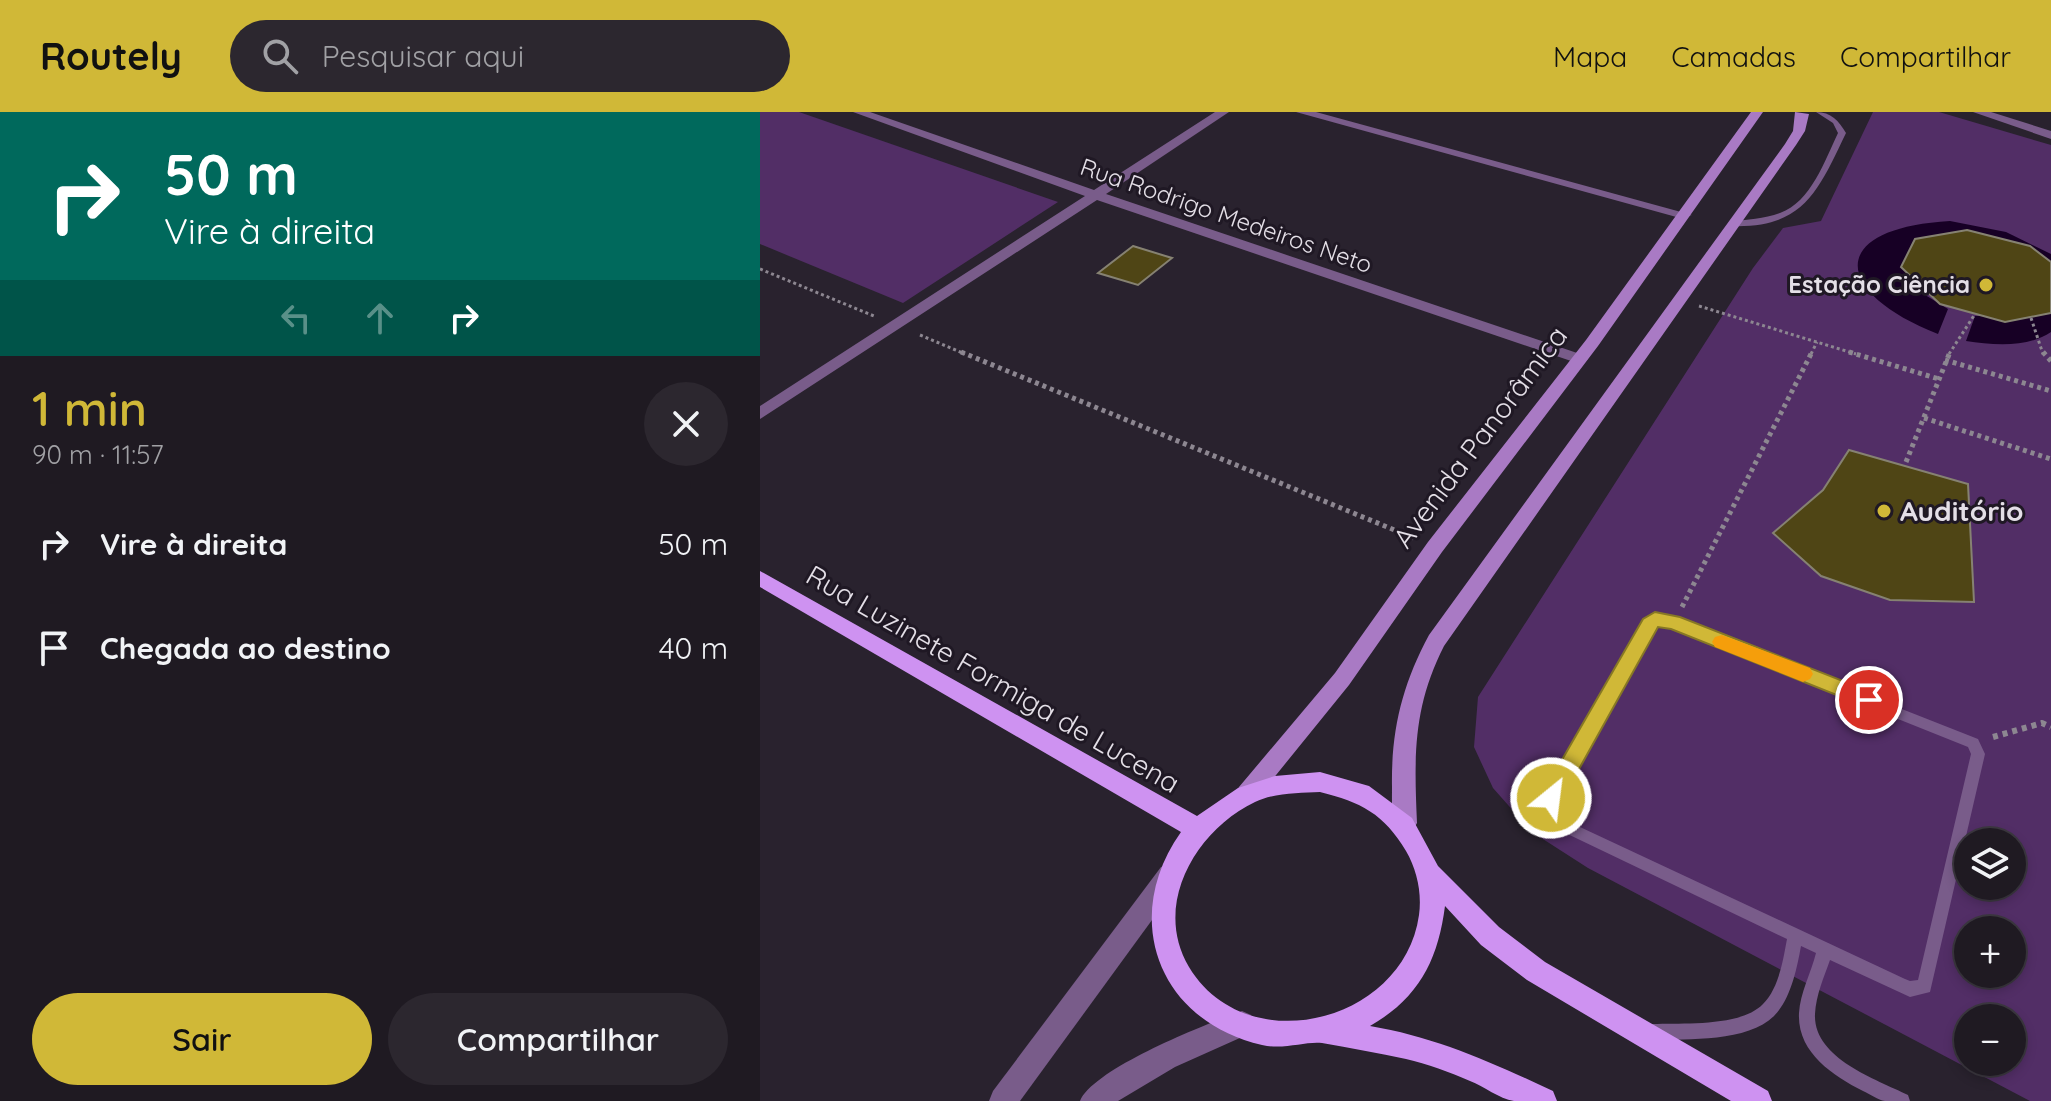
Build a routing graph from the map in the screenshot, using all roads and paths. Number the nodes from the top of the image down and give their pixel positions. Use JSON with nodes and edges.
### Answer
{"nodes":[{"id":1,"x":859,"y":112,"type":"edge"},
{"id":2,"x":1223,"y":112,"type":"edge"},
{"id":3,"x":1302,"y":112,"type":"edge"},
{"id":4,"x":1757,"y":112,"type":"edge"},
{"id":5,"x":1979,"y":112,"type":"edge"},
{"id":6,"x":1807,"y":113,"type":"edge"},
{"id":7,"x":2051,"y":135,"type":"edge"},
{"id":8,"x":1094,"y":195,"type":"junction"},
{"id":9,"x":1685,"y":215,"type":"junction"},
{"id":10,"x":1733,"y":224,"type":"junction"},
{"id":11,"x":760,"y":269,"type":"edge"},
{"id":12,"x":1679,"y":300,"type":"junction"},
{"id":13,"x":1975,"y":314,"type":"dead end"},
{"id":14,"x":895,"y":325,"type":"junction"},
{"id":15,"x":1817,"y":342,"type":"junction"},
{"id":16,"x":1580,"y":359,"type":"junction"},
{"id":17,"x":1945,"y":360,"type":"junction"},
{"id":18,"x":2051,"y":361,"type":"edge"},
{"id":19,"x":1939,"y":379,"type":"junction"},
{"id":20,"x":2051,"y":391,"type":"edge"},
{"id":21,"x":760,"y":414,"type":"edge"},
{"id":22,"x":1924,"y":418,"type":"junction"},
{"id":23,"x":2051,"y":459,"type":"edge"},
{"id":24,"x":1906,"y":462,"type":"dead end"},
{"id":25,"x":1435,"y":547,"type":"junction"},
{"id":26,"x":760,"y":578,"type":"edge"},
{"id":27,"x":1673,"y":622,"type":"junction"},
{"id":28,"x":2051,"y":727,"type":"edge"},
{"id":29,"x":1973,"y":743,"type":"junction"},
{"id":30,"x":1247,"y":794,"type":"junction"},
{"id":31,"x":1405,"y":823,"type":"junction"},
{"id":32,"x":1198,"y":829,"type":"junction"},
{"id":33,"x":1431,"y":874,"type":"junction"},
{"id":34,"x":1170,"y":875,"type":"junction"},
{"id":35,"x":1795,"y":935,"type":"junction"},
{"id":36,"x":1825,"y":949,"type":"junction"},
{"id":37,"x":1242,"y":1024,"type":"junction"},
{"id":38,"x":1327,"y":1032,"type":"junction"},
{"id":39,"x":1641,"y":1033,"type":"junction"},
{"id":40,"x":1003,"y":1101,"type":"edge"},
{"id":41,"x":1094,"y":1101,"type":"edge"},
{"id":42,"x":1543,"y":1101,"type":"edge"},
{"id":43,"x":1758,"y":1101,"type":"edge"},
{"id":44,"x":1902,"y":1101,"type":"edge"}],
"edges":[{"from":1,"to":8,"type":"street","name":"Rua Rodrigo Medeiros Neto"},
{"from":2,"to":8,"type":"street"},
{"from":3,"to":9,"type":"street"},
{"from":4,"to":9,"type":"street","name":"Avenida Panorâmica"},
{"from":5,"to":7,"type":"street"},
{"from":6,"to":10,"type":"street"},
{"from":6,"to":10,"type":"lane"},
{"from":8,"to":14,"type":"street"},
{"from":8,"to":16,"type":"street","name":"Rua Rodrigo Medeiros Neto"},
{"from":9,"to":16,"type":"street","name":"Avenida Panorâmica"},
{"from":10,"to":12,"type":"street"},
{"from":11,"to":14,"type":"path"},
{"from":12,"to":15,"type":"path"},
{"from":12,"to":31,"type":"street"},
{"from":13,"to":17,"type":"path"},
{"from":14,"to":21,"type":"street"},
{"from":14,"to":25,"type":"path"},
{"from":15,"to":19,"type":"path"},
{"from":15,"to":27,"type":"path"},
{"from":16,"to":25,"type":"street","name":"Avenida Panorâmica"},
{"from":17,"to":19,"type":"path"},
{"from":17,"to":20,"type":"path"},
{"from":18,"to":18,"type":"path"},
{"from":19,"to":22,"type":"path"},
{"from":22,"to":23,"type":"path"},
{"from":22,"to":24,"type":"path"},
{"from":25,"to":30,"type":"street","name":"Avenida Panorâmica"},
{"from":26,"to":32,"type":"main road","name":"Rua Luzinete Formiga de Lucena"},
{"from":27,"to":29,"type":"lane"},
{"from":27,"to":35,"type":"lane"},
{"from":28,"to":29,"type":"path"},
{"from":29,"to":36,"type":"lane"},
{"from":30,"to":31,"type":"main road"},
{"from":30,"to":32,"type":"main road"},
{"from":31,"to":33,"type":"main road"},
{"from":32,"to":34,"type":"main road"},
{"from":33,"to":38,"type":"main road"},
{"from":33,"to":39,"type":"main road"},
{"from":34,"to":37,"type":"main road"},
{"from":34,"to":40,"type":"street"},
{"from":35,"to":36,"type":"lane"},
{"from":35,"to":39,"type":"lane"},
{"from":36,"to":44,"type":"lane"},
{"from":37,"to":38,"type":"main road"},
{"from":37,"to":41,"type":"street"},
{"from":38,"to":42,"type":"main road"},
{"from":39,"to":43,"type":"main road"}]}
